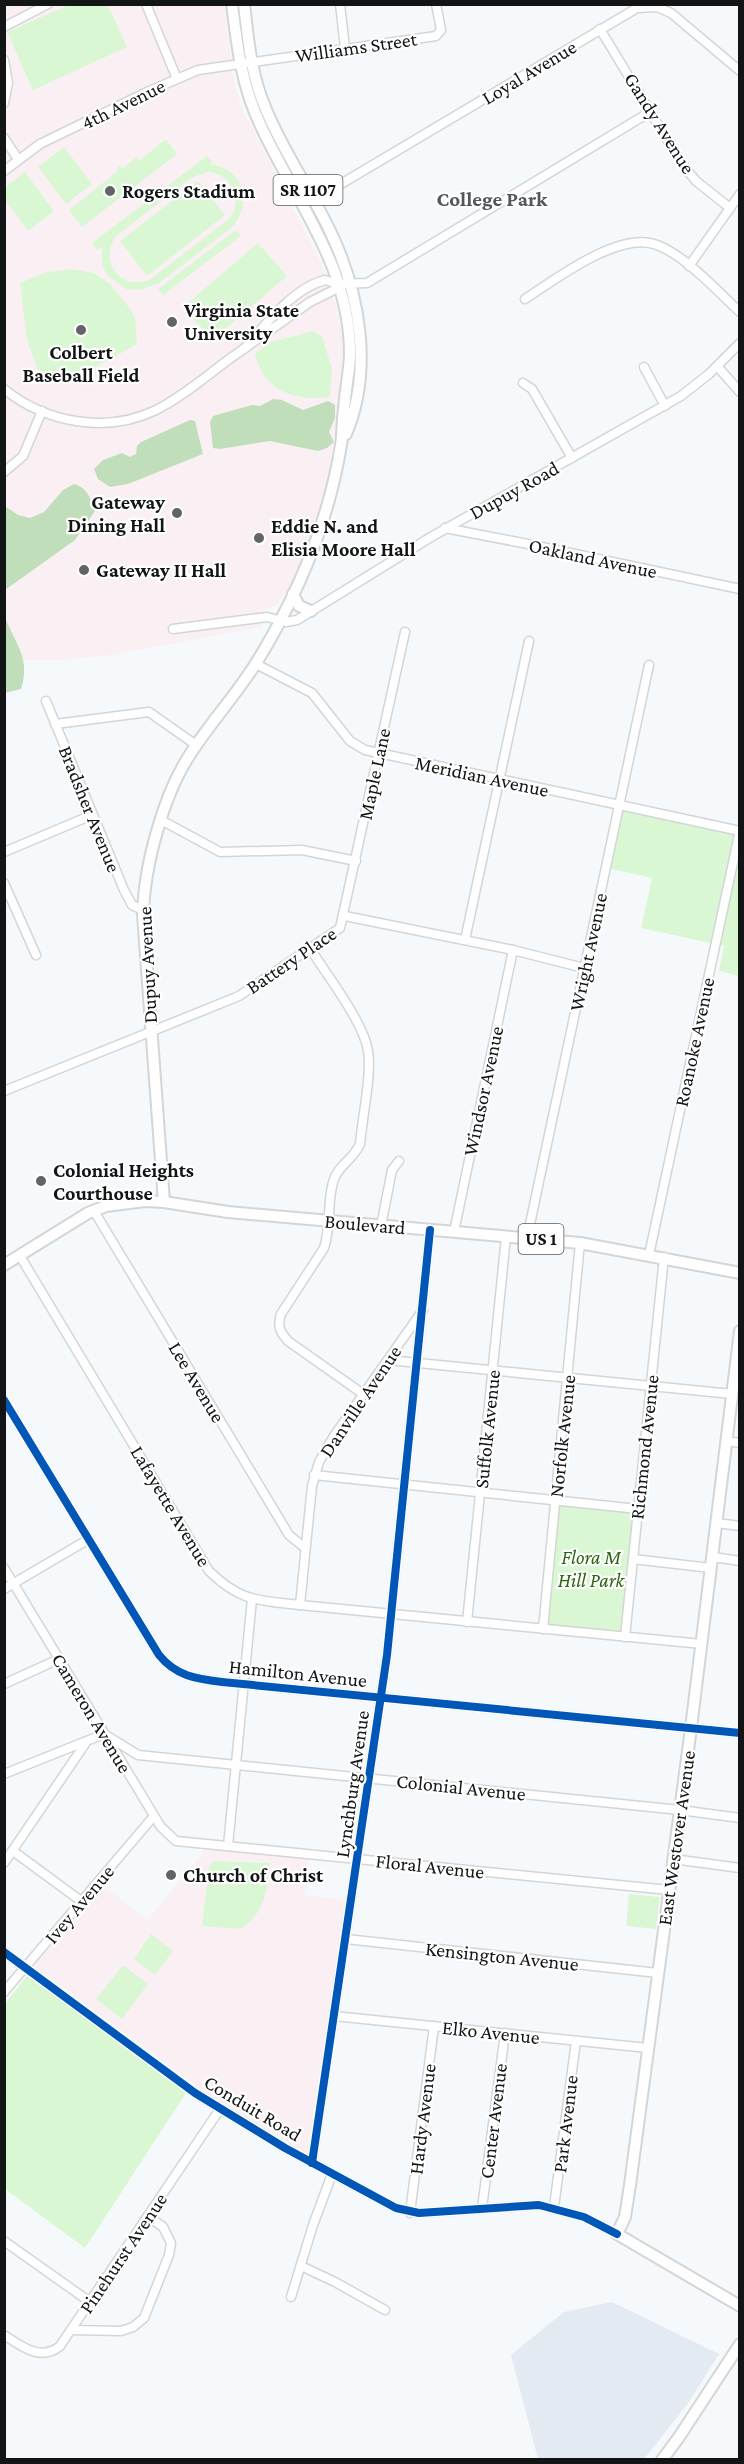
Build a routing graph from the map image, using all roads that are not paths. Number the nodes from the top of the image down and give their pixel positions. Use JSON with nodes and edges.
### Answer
{"nodes":[{"id":1,"x":48,"y":4,"type":"edge"},
{"id":2,"x":146,"y":4,"type":"edge"},
{"id":3,"x":232,"y":4,"type":"edge"},
{"id":4,"x":244,"y":4,"type":"edge"},
{"id":5,"x":340,"y":4,"type":"edge"},
{"id":6,"x":437,"y":9,"type":"edge"},
{"id":7,"x":4,"y":27,"type":"edge"},
{"id":8,"x":600,"y":29,"type":"junction"},
{"id":9,"x":345,"y":48,"type":"junction"},
{"id":10,"x":4,"y":60,"type":"edge"},
{"id":11,"x":246,"y":62,"type":"junction"},
{"id":12,"x":740,"y":71,"type":"edge"},
{"id":13,"x":177,"y":79,"type":"junction"},
{"id":14,"x":4,"y":103,"type":"edge"},
{"id":15,"x":650,"y":112,"type":"junction"},
{"id":16,"x":4,"y":138,"type":"edge"},
{"id":17,"x":18,"y":159,"type":"junction"},
{"id":18,"x":4,"y":171,"type":"edge"},
{"id":19,"x":740,"y":194,"type":"edge"},
{"id":20,"x":314,"y":200,"type":"junction"},
{"id":21,"x":730,"y":208,"type":"junction"},
{"id":22,"x":689,"y":266,"type":"junction"},
{"id":23,"x":338,"y":285,"type":"junction"},
{"id":24,"x":350,"y":285,"type":"junction"},
{"id":25,"x":525,"y":299,"type":"dead end"},
{"id":26,"x":740,"y":312,"type":"edge"},
{"id":27,"x":740,"y":343,"type":"edge"},
{"id":28,"x":244,"y":349,"type":"junction"},
{"id":29,"x":717,"y":366,"type":"junction"},
{"id":30,"x":644,"y":367,"type":"dead end"},
{"id":31,"x":523,"y":383,"type":"dead end"},
{"id":32,"x":4,"y":389,"type":"edge"},
{"id":33,"x":740,"y":392,"type":"edge"},
{"id":34,"x":665,"y":406,"type":"junction"},
{"id":35,"x":42,"y":411,"type":"junction"},
{"id":36,"x":342,"y":442,"type":"junction"},
{"id":37,"x":572,"y":458,"type":"junction"},
{"id":38,"x":4,"y":472,"type":"edge"},
{"id":39,"x":445,"y":528,"type":"junction"},
{"id":40,"x":740,"y":589,"type":"edge"},
{"id":41,"x":293,"y":594,"type":"junction"},
{"id":42,"x":311,"y":611,"type":"junction"},
{"id":43,"x":280,"y":620,"type":"junction"},
{"id":44,"x":173,"y":629,"type":"dead end"},
{"id":45,"x":405,"y":632,"type":"dead end"},
{"id":46,"x":529,"y":640,"type":"dead end"},
{"id":47,"x":256,"y":664,"type":"junction"},
{"id":48,"x":649,"y":665,"type":"dead end"},
{"id":49,"x":46,"y":701,"type":"dead end"},
{"id":50,"x":55,"y":724,"type":"junction"},
{"id":51,"x":196,"y":745,"type":"junction"},
{"id":52,"x":379,"y":753,"type":"junction"},
{"id":53,"x":499,"y":779,"type":"junction"},
{"id":54,"x":619,"y":805,"type":"junction"},
{"id":55,"x":92,"y":814,"type":"junction"},
{"id":56,"x":161,"y":820,"type":"junction"},
{"id":57,"x":739,"y":831,"type":"edge"},
{"id":58,"x":4,"y":852,"type":"edge"},
{"id":59,"x":356,"y":861,"type":"junction"},
{"id":60,"x":4,"y":884,"type":"edge"},
{"id":61,"x":143,"y":909,"type":"junction"},
{"id":62,"x":345,"y":916,"type":"junction"},
{"id":63,"x":465,"y":940,"type":"junction"},
{"id":64,"x":311,"y":950,"type":"junction"},
{"id":65,"x":513,"y":950,"type":"junction"},
{"id":66,"x":36,"y":955,"type":"dead end"},
{"id":67,"x":584,"y":968,"type":"junction"},
{"id":68,"x":151,"y":1032,"type":"junction"},
{"id":69,"x":4,"y":1091,"type":"edge"},
{"id":70,"x":399,"y":1161,"type":"dead end"},
{"id":71,"x":164,"y":1202,"type":"junction"},
{"id":72,"x":94,"y":1210,"type":"junction"},
{"id":73,"x":328,"y":1221,"type":"junction"},
{"id":74,"x":381,"y":1226,"type":"junction"},
{"id":75,"x":430,"y":1230,"type":"junction"},
{"id":76,"x":454,"y":1232,"type":"junction"},
{"id":77,"x":506,"y":1237,"type":"junction"},
{"id":78,"x":527,"y":1238,"type":"junction"},
{"id":79,"x":580,"y":1243,"type":"junction"},
{"id":80,"x":649,"y":1255,"type":"junction"},
{"id":81,"x":20,"y":1257,"type":"junction"},
{"id":82,"x":664,"y":1257,"type":"junction"},
{"id":83,"x":4,"y":1265,"type":"edge"},
{"id":84,"x":740,"y":1272,"type":"edge"},
{"id":85,"x":423,"y":1310,"type":"junction"},
{"id":86,"x":740,"y":1331,"type":"edge"},
{"id":87,"x":388,"y":1360,"type":"junction"},
{"id":88,"x":418,"y":1363,"type":"junction"},
{"id":89,"x":492,"y":1370,"type":"junction"},
{"id":90,"x":567,"y":1377,"type":"junction"},
{"id":91,"x":650,"y":1385,"type":"junction"},
{"id":92,"x":363,"y":1394,"type":"junction"},
{"id":93,"x":732,"y":1394,"type":"junction"},
{"id":94,"x":6,"y":1404,"type":"edge"},
{"id":95,"x":726,"y":1441,"type":"junction"},
{"id":96,"x":740,"y":1443,"type":"edge"},
{"id":97,"x":314,"y":1475,"type":"junction"},
{"id":98,"x":405,"y":1485,"type":"junction"},
{"id":99,"x":481,"y":1492,"type":"junction"},
{"id":100,"x":556,"y":1500,"type":"junction"},
{"id":101,"x":638,"y":1509,"type":"junction"},
{"id":102,"x":717,"y":1523,"type":"junction"},
{"id":103,"x":740,"y":1526,"type":"edge"},
{"id":104,"x":89,"y":1539,"type":"junction"},
{"id":105,"x":306,"y":1548,"type":"junction"},
{"id":106,"x":633,"y":1559,"type":"junction"},
{"id":107,"x":740,"y":1561,"type":"edge"},
{"id":108,"x":712,"y":1562,"type":"junction"},
{"id":109,"x":4,"y":1568,"type":"edge"},
{"id":110,"x":14,"y":1584,"type":"junction"},
{"id":111,"x":4,"y":1588,"type":"edge"},
{"id":112,"x":252,"y":1599,"type":"junction"},
{"id":113,"x":300,"y":1605,"type":"junction"},
{"id":114,"x":392,"y":1615,"type":"junction"},
{"id":115,"x":467,"y":1622,"type":"junction"},
{"id":116,"x":543,"y":1629,"type":"junction"},
{"id":117,"x":625,"y":1637,"type":"junction"},
{"id":118,"x":702,"y":1644,"type":"junction"},
{"id":119,"x":59,"y":1659,"type":"junction"},
{"id":120,"x":4,"y":1684,"type":"edge"},
{"id":121,"x":243,"y":1684,"type":"junction"},
{"id":122,"x":382,"y":1698,"type":"junction"},
{"id":123,"x":691,"y":1728,"type":"junction"},
{"id":124,"x":740,"y":1733,"type":"edge"},
{"id":125,"x":104,"y":1734,"type":"junction"},
{"id":126,"x":86,"y":1743,"type":"junction"},
{"id":127,"x":138,"y":1755,"type":"junction"},
{"id":128,"x":120,"y":1760,"type":"junction"},
{"id":129,"x":234,"y":1765,"type":"junction"},
{"id":130,"x":4,"y":1774,"type":"edge"},
{"id":131,"x":370,"y":1778,"type":"junction"},
{"id":132,"x":680,"y":1810,"type":"junction"},
{"id":133,"x":154,"y":1816,"type":"junction"},
{"id":134,"x":740,"y":1818,"type":"edge"},
{"id":135,"x":191,"y":1843,"type":"joint"},
{"id":136,"x":228,"y":1846,"type":"junction"},
{"id":137,"x":13,"y":1851,"type":"junction"},
{"id":138,"x":358,"y":1859,"type":"junction"},
{"id":139,"x":673,"y":1859,"type":"junction"},
{"id":140,"x":4,"y":1863,"type":"edge"},
{"id":141,"x":740,"y":1868,"type":"edge"},
{"id":142,"x":669,"y":1890,"type":"junction"},
{"id":143,"x":81,"y":1901,"type":"junction"},
{"id":144,"x":346,"y":1940,"type":"junction"},
{"id":145,"x":4,"y":1952,"type":"edge"},
{"id":146,"x":25,"y":1967,"type":"junction"},
{"id":147,"x":658,"y":1973,"type":"junction"},
{"id":148,"x":4,"y":1992,"type":"edge"},
{"id":149,"x":334,"y":2016,"type":"junction"},
{"id":150,"x":434,"y":2026,"type":"junction"},
{"id":151,"x":505,"y":2033,"type":"junction"},
{"id":152,"x":576,"y":2041,"type":"junction"},
{"id":153,"x":648,"y":2048,"type":"junction"},
{"id":154,"x":220,"y":2109,"type":"junction"},
{"id":155,"x":312,"y":2163,"type":"junction"},
{"id":156,"x":332,"y":2174,"type":"junction"},
{"id":157,"x":629,"y":2196,"type":"junction"},
{"id":158,"x":554,"y":2207,"type":"junction"},
{"id":159,"x":482,"y":2208,"type":"junction"},
{"id":160,"x":410,"y":2212,"type":"junction"},
{"id":161,"x":148,"y":2216,"type":"junction"},
{"id":162,"x":617,"y":2234,"type":"junction"},
{"id":163,"x":4,"y":2241,"type":"edge"},
{"id":164,"x":640,"y":2248,"type":"junction"},
{"id":165,"x":301,"y":2266,"type":"junction"},
{"id":166,"x":291,"y":2297,"type":"dead end"},
{"id":167,"x":90,"y":2302,"type":"junction"},
{"id":168,"x":740,"y":2306,"type":"edge"},
{"id":169,"x":385,"y":2310,"type":"dead end"},
{"id":170,"x":71,"y":2330,"type":"junction"},
{"id":171,"x":4,"y":2336,"type":"edge"},
{"id":172,"x":740,"y":2344,"type":"edge"},
{"id":173,"x":662,"y":2460,"type":"edge"}],
"edges":[{"from":1,"to":7,"type":"street"},
{"from":2,"to":13,"type":"street"},
{"from":3,"to":11,"type":"main road","number":"SR 1107"},
{"from":4,"to":11,"type":"main road","number":"SR 1107"},
{"from":5,"to":9,"type":"street"},
{"from":6,"to":9,"type":"street","name":"Williams Street"},
{"from":8,"to":12,"type":"street","name":"Loyal Avenue"},
{"from":8,"to":15,"type":"street","name":"Gandy Avenue"},
{"from":8,"to":20,"type":"street","name":"Loyal Avenue"},
{"from":9,"to":11,"type":"street","name":"Williams Street"},
{"from":10,"to":14,"type":"street"},
{"from":11,"to":13,"type":"street","name":"4th Avenue"},
{"from":11,"to":20,"type":"main road","number":"SR 1107"},
{"from":11,"to":23,"type":"main road","number":"SR 1107"},
{"from":13,"to":17,"type":"street","name":"4th Avenue"},
{"from":15,"to":21,"type":"street","name":"Gandy Avenue"},
{"from":15,"to":24,"type":"street"},
{"from":16,"to":17,"type":"street"},
{"from":17,"to":18,"type":"street","name":"4th Avenue"},
{"from":19,"to":21,"type":"street"},
{"from":20,"to":24,"type":"main road","number":"SR 1107"},
{"from":21,"to":22,"type":"street"},
{"from":22,"to":25,"type":"street"},
{"from":22,"to":26,"type":"street"},
{"from":23,"to":24,"type":"street"},
{"from":23,"to":28,"type":"street"},
{"from":23,"to":28,"type":"street"},
{"from":23,"to":36,"type":"main road","number":"SR 1107"},
{"from":24,"to":36,"type":"main road","number":"SR 1107"},
{"from":27,"to":29,"type":"street","name":"Dupuy Road"},
{"from":28,"to":35,"type":"street"},
{"from":29,"to":33,"type":"street"},
{"from":29,"to":34,"type":"street","name":"Dupuy Road"},
{"from":30,"to":34,"type":"street"},
{"from":31,"to":37,"type":"street"},
{"from":32,"to":35,"type":"street"},
{"from":34,"to":37,"type":"street","name":"Dupuy Road"},
{"from":35,"to":38,"type":"street"},
{"from":36,"to":41,"type":"main road","number":"SR 1107"},
{"from":37,"to":39,"type":"street","name":"Dupuy Road"},
{"from":39,"to":40,"type":"street","name":"Oakland Avenue"},
{"from":39,"to":42,"type":"street","name":"Dupuy Road"},
{"from":41,"to":42,"type":"main road"},
{"from":41,"to":43,"type":"main road","number":"SR 1107"},
{"from":42,"to":43,"type":"street","name":"Dupuy Road"},
{"from":43,"to":44,"type":"street","name":"Dupuy Road"},
{"from":43,"to":47,"type":"main road","name":"Dupuy Avenue","number":"SR 1107"},
{"from":45,"to":52,"type":"street","name":"Maple Lane"},
{"from":46,"to":53,"type":"street"},
{"from":47,"to":51,"type":"main road","name":"Dupuy Avenue"},
{"from":47,"to":52,"type":"street","name":"Meridian Avenue"},
{"from":48,"to":54,"type":"street","name":"Wright Avenue"},
{"from":49,"to":50,"type":"street","name":"Bradsher Avenue"},
{"from":50,"to":51,"type":"street"},
{"from":50,"to":55,"type":"street","name":"Bradsher Avenue"},
{"from":51,"to":56,"type":"main road","name":"Dupuy Avenue"},
{"from":52,"to":53,"type":"street","name":"Meridian Avenue"},
{"from":52,"to":59,"type":"street","name":"Maple Lane"},
{"from":53,"to":54,"type":"street","name":"Meridian Avenue"},
{"from":53,"to":63,"type":"street"},
{"from":54,"to":57,"type":"street","name":"Meridian Avenue"},
{"from":54,"to":67,"type":"street","name":"Wright Avenue"},
{"from":55,"to":58,"type":"street"},
{"from":55,"to":61,"type":"street","name":"Bradsher Avenue"},
{"from":56,"to":59,"type":"street"},
{"from":56,"to":61,"type":"main road","name":"Dupuy Avenue"},
{"from":57,"to":80,"type":"street","name":"Roanoke Avenue"},
{"from":59,"to":62,"type":"street","name":"Maple Lane"},
{"from":60,"to":66,"type":"street"},
{"from":61,"to":68,"type":"main road","name":"Dupuy Avenue"},
{"from":62,"to":63,"type":"street","name":"Battery Place"},
{"from":62,"to":64,"type":"street","name":"Battery Place"},
{"from":63,"to":65,"type":"street","name":"Battery Place"},
{"from":64,"to":68,"type":"street","name":"Battery Place"},
{"from":64,"to":73,"type":"street"},
{"from":65,"to":67,"type":"street","name":"Battery Place"},
{"from":65,"to":76,"type":"street","name":"Windsor Avenue"},
{"from":67,"to":78,"type":"street","name":"Wright Avenue"},
{"from":68,"to":69,"type":"street","name":"Battery Place"},
{"from":68,"to":71,"type":"main road","name":"Dupuy Avenue"},
{"from":70,"to":74,"type":"street"},
{"from":71,"to":72,"type":"main road","name":"Boulevard","number":"US 1"},
{"from":71,"to":73,"type":"main road","name":"Boulevard","number":"US 1"},
{"from":72,"to":81,"type":"main road","name":"Boulevard","number":"US 1"},
{"from":72,"to":105,"type":"street","name":"Lee Avenue"},
{"from":73,"to":74,"type":"main road","name":"Boulevard","number":"US 1"},
{"from":73,"to":92,"type":"street"},
{"from":74,"to":75,"type":"main road","name":"Boulevard","number":"US 1"},
{"from":75,"to":76,"type":"main road","name":"Boulevard","number":"US 1"},
{"from":75,"to":85,"type":"street","name":"Lynchburg Avenue"},
{"from":76,"to":77,"type":"main road","name":"Boulevard","number":"US 1"},
{"from":77,"to":78,"type":"main road","name":"Boulevard","number":"US 1"},
{"from":77,"to":89,"type":"street","name":"Suffolk Avenue"},
{"from":78,"to":79,"type":"main road","name":"Boulevard","number":"US 1"},
{"from":79,"to":80,"type":"main road","name":"Boulevard","number":"US 1"},
{"from":79,"to":90,"type":"street","name":"Norfolk Avenue"},
{"from":80,"to":82,"type":"main road","name":"Boulevard","number":"US 1"},
{"from":81,"to":83,"type":"main road","name":"Boulevard","number":"US 1"},
{"from":81,"to":112,"type":"street","name":"Lafayette Avenue"},
{"from":82,"to":84,"type":"main road","name":"Boulevard","number":"US 1"},
{"from":82,"to":91,"type":"street","name":"Richmond Avenue"},
{"from":85,"to":87,"type":"street","name":"Danville Avenue"},
{"from":85,"to":88,"type":"street","name":"Lynchburg Avenue"},
{"from":86,"to":93,"type":"main road","name":"East Westover Avenue"},
{"from":87,"to":88,"type":"street"},
{"from":87,"to":92,"type":"street","name":"Danville Avenue"},
{"from":88,"to":89,"type":"street"},
{"from":88,"to":98,"type":"street","name":"Lynchburg Avenue"},
{"from":89,"to":90,"type":"street"},
{"from":89,"to":99,"type":"street","name":"Suffolk Avenue"},
{"from":90,"to":91,"type":"street"},
{"from":90,"to":100,"type":"street","name":"Norfolk Avenue"},
{"from":91,"to":93,"type":"street"},
{"from":91,"to":101,"type":"street","name":"Richmond Avenue"},
{"from":92,"to":97,"type":"street","name":"Danville Avenue"},
{"from":93,"to":95,"type":"main road","name":"East Westover Avenue"},
{"from":94,"to":104,"type":"street","name":"Hamilton Avenue"},
{"from":95,"to":96,"type":"street"},
{"from":95,"to":102,"type":"main road","name":"East Westover Avenue"},
{"from":97,"to":98,"type":"street"},
{"from":97,"to":105,"type":"street","name":"Danville Avenue"},
{"from":98,"to":99,"type":"street"},
{"from":98,"to":114,"type":"street","name":"Lynchburg Avenue"},
{"from":99,"to":100,"type":"street"},
{"from":99,"to":115,"type":"street","name":"Suffolk Avenue"},
{"from":100,"to":101,"type":"street"},
{"from":100,"to":116,"type":"street","name":"Norfolk Avenue"},
{"from":101,"to":106,"type":"street","name":"Richmond Avenue"},
{"from":102,"to":103,"type":"street"},
{"from":102,"to":108,"type":"main road","name":"East Westover Avenue"},
{"from":104,"to":110,"type":"street"},
{"from":104,"to":121,"type":"street","name":"Hamilton Avenue"},
{"from":105,"to":113,"type":"street","name":"Danville Avenue"},
{"from":106,"to":108,"type":"street"},
{"from":106,"to":117,"type":"street","name":"Richmond Avenue"},
{"from":107,"to":108,"type":"street"},
{"from":108,"to":118,"type":"main road","name":"East Westover Avenue"},
{"from":109,"to":110,"type":"street","name":"Cameron Avenue"},
{"from":110,"to":111,"type":"street"},
{"from":110,"to":119,"type":"street","name":"Cameron Avenue"},
{"from":112,"to":113,"type":"street","name":"Lafayette Avenue"},
{"from":112,"to":121,"type":"street"},
{"from":113,"to":114,"type":"street","name":"Lafayette Avenue"},
{"from":114,"to":115,"type":"street","name":"Lafayette Avenue"},
{"from":114,"to":122,"type":"street","name":"Lynchburg Avenue"},
{"from":115,"to":116,"type":"street","name":"Lafayette Avenue"},
{"from":116,"to":117,"type":"street","name":"Lafayette Avenue"},
{"from":117,"to":118,"type":"street","name":"Lafayette Avenue"},
{"from":118,"to":123,"type":"main road","name":"East Westover Avenue"},
{"from":119,"to":120,"type":"street"},
{"from":119,"to":125,"type":"street","name":"Cameron Avenue"},
{"from":121,"to":122,"type":"street","name":"Hamilton Avenue"},
{"from":121,"to":129,"type":"street"},
{"from":122,"to":123,"type":"street","name":"Hamilton Avenue"},
{"from":122,"to":131,"type":"street","name":"Lynchburg Avenue"},
{"from":123,"to":124,"type":"street","name":"Hamilton Avenue"},
{"from":123,"to":132,"type":"main road","name":"East Westover Avenue"},
{"from":125,"to":126,"type":"street"},
{"from":125,"to":127,"type":"street","name":"Colonial Avenue"},
{"from":125,"to":128,"type":"street","name":"Cameron Avenue"},
{"from":126,"to":130,"type":"street"},
{"from":126,"to":137,"type":"street"},
{"from":127,"to":128,"type":"street"},
{"from":127,"to":129,"type":"street","name":"Colonial Avenue"},
{"from":128,"to":133,"type":"street","name":"Cameron Avenue"},
{"from":129,"to":131,"type":"street","name":"Colonial Avenue"},
{"from":129,"to":136,"type":"street"},
{"from":131,"to":132,"type":"street","name":"Colonial Avenue"},
{"from":131,"to":138,"type":"street","name":"Lynchburg Avenue"},
{"from":132,"to":134,"type":"street","name":"Colonial Avenue"},
{"from":132,"to":139,"type":"main road","name":"East Westover Avenue"},
{"from":133,"to":135,"type":"street","name":"Cameron Avenue"},
{"from":133,"to":143,"type":"street","name":"Ivey Avenue"},
{"from":135,"to":136,"type":"street","name":"Floral Avenue"},
{"from":136,"to":138,"type":"street","name":"Floral Avenue"},
{"from":137,"to":140,"type":"street"},
{"from":137,"to":143,"type":"street"},
{"from":138,"to":142,"type":"street","name":"Floral Avenue"},
{"from":138,"to":144,"type":"street","name":"Lynchburg Avenue"},
{"from":139,"to":141,"type":"street"},
{"from":139,"to":142,"type":"main road","name":"East Westover Avenue"},
{"from":142,"to":147,"type":"main road","name":"East Westover Avenue"},
{"from":143,"to":146,"type":"street","name":"Ivey Avenue"},
{"from":144,"to":147,"type":"street","name":"Kensington Avenue"},
{"from":144,"to":149,"type":"street","name":"Lynchburg Avenue"},
{"from":145,"to":146,"type":"street","name":"Conduit Road"},
{"from":146,"to":148,"type":"street","name":"Ivey Avenue"},
{"from":146,"to":154,"type":"street","name":"Conduit Road"},
{"from":147,"to":153,"type":"main road","name":"East Westover Avenue"},
{"from":149,"to":150,"type":"street","name":"Elko Avenue"},
{"from":149,"to":155,"type":"street","name":"Lynchburg Avenue"},
{"from":150,"to":151,"type":"street","name":"Elko Avenue"},
{"from":150,"to":160,"type":"street","name":"Hardy Avenue"},
{"from":151,"to":152,"type":"street","name":"Elko Avenue"},
{"from":151,"to":159,"type":"street","name":"Center Avenue"},
{"from":152,"to":153,"type":"street","name":"Elko Avenue"},
{"from":152,"to":158,"type":"street","name":"Park Avenue"},
{"from":153,"to":157,"type":"main road","name":"East Westover Avenue"},
{"from":154,"to":155,"type":"street","name":"Conduit Road"},
{"from":154,"to":161,"type":"street","name":"Pinehurst Avenue"},
{"from":155,"to":156,"type":"street","name":"Conduit Road"},
{"from":156,"to":160,"type":"street","name":"Conduit Road"},
{"from":156,"to":165,"type":"street"},
{"from":157,"to":162,"type":"main road","name":"East Westover Avenue"},
{"from":157,"to":164,"type":"main road"},
{"from":158,"to":159,"type":"street","name":"Conduit Road"},
{"from":158,"to":162,"type":"street","name":"Conduit Road"},
{"from":159,"to":160,"type":"street","name":"Conduit Road"},
{"from":161,"to":167,"type":"street","name":"Pinehurst Avenue"},
{"from":161,"to":170,"type":"street"},
{"from":162,"to":164,"type":"main road","name":"Conduit Road"},
{"from":163,"to":167,"type":"street"},
{"from":164,"to":168,"type":"main road","name":"Conduit Road"},
{"from":165,"to":166,"type":"street"},
{"from":165,"to":169,"type":"street"},
{"from":167,"to":170,"type":"street","name":"Pinehurst Avenue"},
{"from":170,"to":171,"type":"street","name":"Pinehurst Avenue"},
{"from":172,"to":173,"type":"main road"}]}
